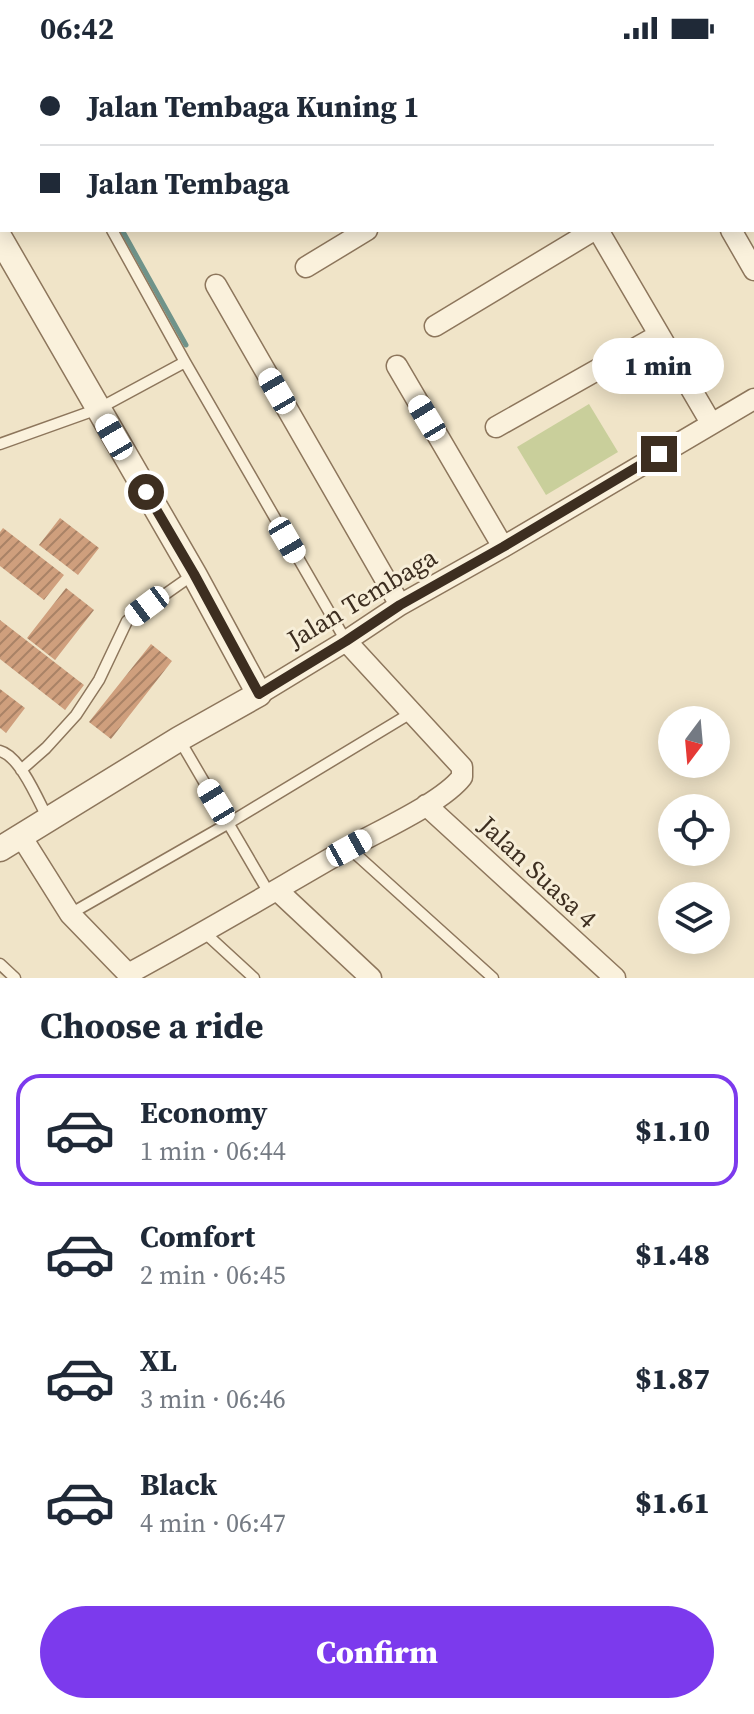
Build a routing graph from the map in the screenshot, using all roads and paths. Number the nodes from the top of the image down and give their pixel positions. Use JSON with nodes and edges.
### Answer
{"nodes":[{"id":1,"x":113,"y":232,"type":"edge"},
{"id":2,"x":364,"y":232,"type":"edge"},
{"id":3,"x":593,"y":232,"type":"edge"},
{"id":4,"x":597,"y":232,"type":"edge"},
{"id":5,"x":732,"y":232,"type":"edge"},
{"id":6,"x":0,"y":238,"type":"edge"},
{"id":7,"x":306,"y":267,"type":"dead end"},
{"id":8,"x":754,"y":270,"type":"edge"},
{"id":9,"x":216,"y":285,"type":"dead end"},
{"id":10,"x":435,"y":326,"type":"dead end"},
{"id":11,"x":659,"y":335,"type":"junction"},
{"id":12,"x":185,"y":362,"type":"junction"},
{"id":13,"x":397,"y":366,"type":"dead end"},
{"id":14,"x":754,"y":399,"type":"edge"},
{"id":15,"x":98,"y":409,"type":"junction"},
{"id":16,"x":711,"y":423,"type":"junction"},
{"id":17,"x":496,"y":427,"type":"dead end"},
{"id":18,"x":0,"y":444,"type":"edge"},
{"id":19,"x":503,"y":547,"type":"junction"},
{"id":20,"x":194,"y":574,"type":"junction"},
{"id":21,"x":400,"y":605,"type":"junction"},
{"id":22,"x":346,"y":641,"type":"junction"},
{"id":23,"x":259,"y":694,"type":"junction"},
{"id":24,"x":411,"y":713,"type":"junction"},
{"id":25,"x":179,"y":739,"type":"junction"},
{"id":26,"x":0,"y":751,"type":"edge"},
{"id":27,"x":21,"y":770,"type":"junction"},
{"id":28,"x":426,"y":805,"type":"junction"},
{"id":29,"x":48,"y":819,"type":"junction"},
{"id":30,"x":229,"y":823,"type":"junction"},
{"id":31,"x":10,"y":842,"type":"edge"},
{"id":32,"x":349,"y":848,"type":"junction"},
{"id":33,"x":273,"y":891,"type":"junction"},
{"id":34,"x":70,"y":914,"type":"junction"},
{"id":35,"x":205,"y":933,"type":"junction"},
{"id":36,"x":0,"y":964,"type":"edge"},
{"id":37,"x":130,"y":976,"type":"edge"},
{"id":38,"x":15,"y":978,"type":"edge"},
{"id":39,"x":254,"y":978,"type":"edge"},
{"id":40,"x":371,"y":978,"type":"edge"},
{"id":41,"x":493,"y":978,"type":"edge"},
{"id":42,"x":615,"y":978,"type":"edge"}],
"edges":[{"from":1,"to":12,"type":"lane"},
{"from":2,"to":7,"type":"street"},
{"from":3,"to":10,"type":"street"},
{"from":4,"to":11,"type":"street"},
{"from":5,"to":8,"type":"street"},
{"from":6,"to":15,"type":"street"},
{"from":9,"to":21,"type":"street"},
{"from":11,"to":16,"type":"street"},
{"from":11,"to":17,"type":"street"},
{"from":12,"to":15,"type":"lane"},
{"from":12,"to":22,"type":"lane"},
{"from":13,"to":19,"type":"street"},
{"from":14,"to":16,"type":"street","name":"Jalan Tembaga"},
{"from":15,"to":18,"type":"lane"},
{"from":15,"to":20,"type":"street"},
{"from":16,"to":19,"type":"street","name":"Jalan Tembaga"},
{"from":19,"to":21,"type":"street","name":"Jalan Tembaga"},
{"from":20,"to":23,"type":"street"},
{"from":20,"to":27,"type":"lane"},
{"from":21,"to":22,"type":"street","name":"Jalan Tembaga"},
{"from":22,"to":23,"type":"street","name":"Jalan Tembaga"},
{"from":22,"to":24,"type":"street"},
{"from":23,"to":25,"type":"street","name":"Jalan Tembaga"},
{"from":24,"to":28,"type":"street"},
{"from":24,"to":30,"type":"lane"},
{"from":25,"to":29,"type":"street","name":"Jalan Tembaga"},
{"from":25,"to":30,"type":"lane"},
{"from":26,"to":27,"type":"lane"},
{"from":27,"to":29,"type":"lane"},
{"from":28,"to":32,"type":"street"},
{"from":28,"to":42,"type":"street","name":"Jalan Suasa 4"},
{"from":29,"to":31,"type":"street","name":"Jalan Tembaga"},
{"from":30,"to":33,"type":"lane"},
{"from":30,"to":34,"type":"lane"},
{"from":31,"to":34,"type":"street"},
{"from":32,"to":33,"type":"street"},
{"from":32,"to":41,"type":"lane"},
{"from":33,"to":35,"type":"street"},
{"from":33,"to":40,"type":"street"},
{"from":34,"to":37,"type":"street"},
{"from":35,"to":37,"type":"street"},
{"from":35,"to":39,"type":"lane"},
{"from":36,"to":38,"type":"lane"}]}
